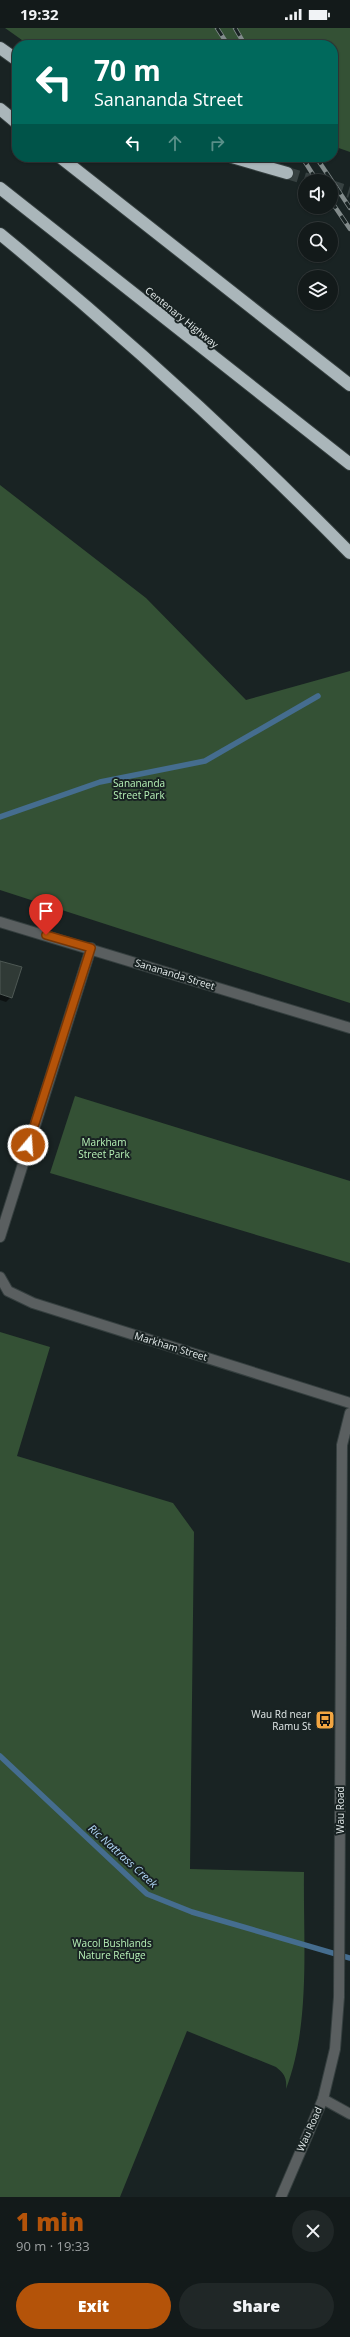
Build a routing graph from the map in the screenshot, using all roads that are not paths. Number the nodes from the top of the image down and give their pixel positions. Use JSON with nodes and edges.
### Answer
{"nodes":[{"id":1,"x":0,"y":48,"type":"edge"},
{"id":2,"x":12,"y":56,"type":"edge"},
{"id":3,"x":0,"y":109,"type":"edge"},
{"id":4,"x":12,"y":119,"type":"edge"},
{"id":5,"x":66,"y":162,"type":"edge"},
{"id":6,"x":249,"y":162,"type":"edge"},
{"id":7,"x":287,"y":173,"type":"tunnel mouth"},
{"id":8,"x":0,"y":188,"type":"edge"},
{"id":9,"x":0,"y":234,"type":"edge"},
{"id":10,"x":350,"y":385,"type":"edge"},
{"id":11,"x":350,"y":464,"type":"edge"},
{"id":12,"x":350,"y":552,"type":"edge"},
{"id":13,"x":0,"y":922,"type":"edge"},
{"id":14,"x":91,"y":948,"type":"junction"},
{"id":15,"x":350,"y":1028,"type":"edge"},
{"id":16,"x":0,"y":1237,"type":"edge"},
{"id":17,"x":0,"y":1277,"type":"edge"},
{"id":18,"x":350,"y":1402,"type":"edge"},
{"id":19,"x":350,"y":1413,"type":"edge"},
{"id":20,"x":323,"y":2099,"type":"junction"},
{"id":21,"x":350,"y":2114,"type":"edge"},
{"id":22,"x":281,"y":2197,"type":"edge"}],
"edges":[{"from":1,"to":2,"type":"highway"},
{"from":3,"to":4,"type":"highway"},
{"from":5,"to":10,"type":"highway"},
{"from":6,"to":7,"type":"highway"},
{"from":8,"to":11,"type":"highway","name":"Centenary Highway"},
{"from":9,"to":12,"type":"highway"},
{"from":13,"to":14,"type":"street","name":"Sanananda Street"},
{"from":14,"to":15,"type":"street","name":"Sanananda Street"},
{"from":14,"to":16,"type":"street"},
{"from":17,"to":18,"type":"street","name":"Markham Street"},
{"from":19,"to":20,"type":"street","name":"Wau Road"},
{"from":20,"to":21,"type":"street"},
{"from":20,"to":22,"type":"street","name":"Wau Road"}]}
